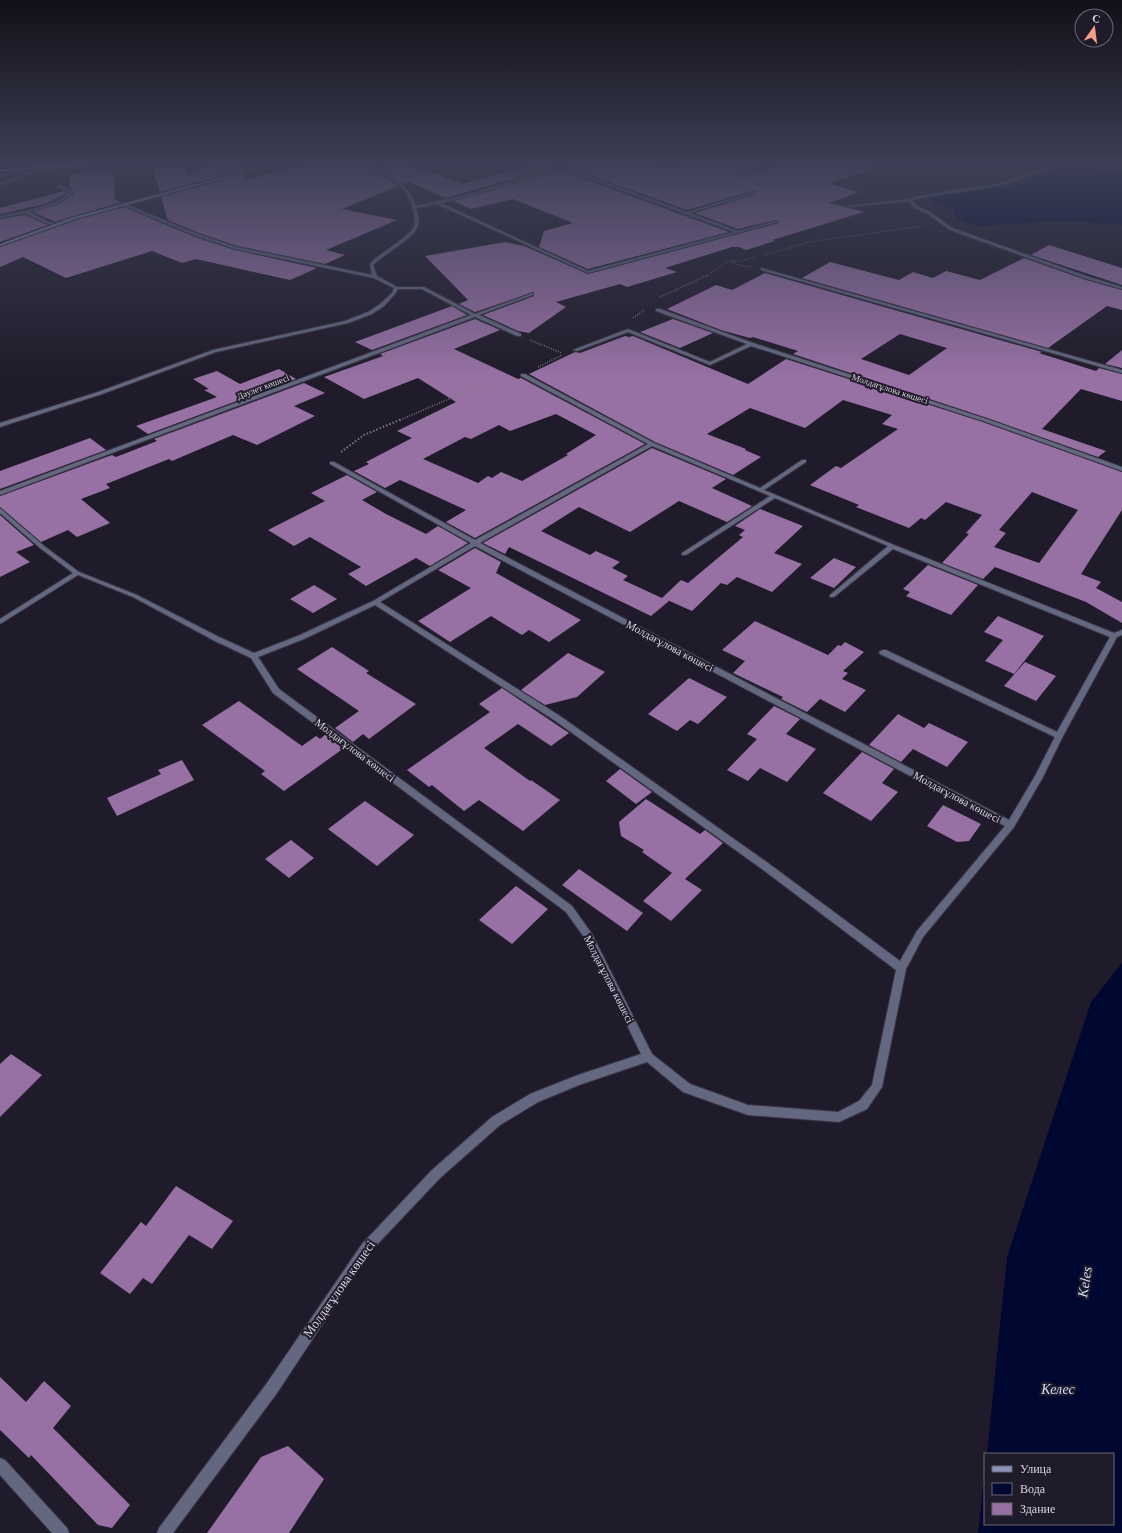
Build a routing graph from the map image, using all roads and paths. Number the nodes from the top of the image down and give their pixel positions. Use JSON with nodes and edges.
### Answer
{"nodes":[{"id":1,"x":26,"y":236,"type":"edge"},
{"id":2,"x":199,"y":236,"type":"edge"},
{"id":3,"x":407,"y":236,"type":"edge"},
{"id":4,"x":509,"y":236,"type":"edge"},
{"id":5,"x":725,"y":236,"type":"edge"},
{"id":6,"x":864,"y":236,"type":"edge"},
{"id":7,"x":968,"y":236,"type":"edge"},
{"id":8,"x":0,"y":245,"type":"edge"},
{"id":9,"x":728,"y":261,"type":"junction"},
{"id":10,"x":762,"y":268,"type":"joint"},
{"id":11,"x":375,"y":277,"type":"junction"},
{"id":12,"x":396,"y":288,"type":"junction"},
{"id":13,"x":1122,"y":288,"type":"edge"},
{"id":14,"x":532,"y":294,"type":"dead end"},
{"id":15,"x":656,"y":300,"type":"dead end"},
{"id":16,"x":658,"y":310,"type":"dead end"},
{"id":17,"x":474,"y":315,"type":"junction"},
{"id":18,"x":519,"y":336,"type":"joint"},
{"id":19,"x":751,"y":344,"type":"junction"},
{"id":20,"x":575,"y":350,"type":"dead end"},
{"id":21,"x":1122,"y":372,"type":"edge"},
{"id":22,"x":523,"y":375,"type":"junction"},
{"id":23,"x":0,"y":424,"type":"edge"},
{"id":24,"x":652,"y":444,"type":"junction"},
{"id":25,"x":804,"y":461,"type":"dead end"},
{"id":26,"x":332,"y":463,"type":"joint"},
{"id":27,"x":1122,"y":469,"type":"edge"},
{"id":28,"x":760,"y":490,"type":"junction"},
{"id":29,"x":0,"y":494,"type":"edge"},
{"id":30,"x":775,"y":496,"type":"junction"},
{"id":31,"x":0,"y":510,"type":"edge"},
{"id":32,"x":475,"y":542,"type":"junction"},
{"id":33,"x":892,"y":546,"type":"junction"},
{"id":34,"x":684,"y":554,"type":"dead end"},
{"id":35,"x":77,"y":573,"type":"junction"},
{"id":36,"x":832,"y":596,"type":"dead end"},
{"id":37,"x":375,"y":602,"type":"junction"},
{"id":38,"x":0,"y":622,"type":"edge"},
{"id":39,"x":1118,"y":634,"type":"edge"},
{"id":40,"x":883,"y":652,"type":"dead end"},
{"id":41,"x":254,"y":656,"type":"junction"},
{"id":42,"x":1059,"y":736,"type":"junction"},
{"id":43,"x":1010,"y":825,"type":"junction"},
{"id":44,"x":901,"y":968,"type":"junction"},
{"id":45,"x":648,"y":1057,"type":"junction"},
{"id":46,"x":0,"y":1465,"type":"edge"},
{"id":47,"x":62,"y":1533,"type":"edge"},
{"id":48,"x":164,"y":1533,"type":"edge"}],
"edges":[{"from":1,"to":8,"type":"main road"},
{"from":2,"to":11,"type":"street"},
{"from":3,"to":11,"type":"street"},
{"from":4,"to":5,"type":"street"},
{"from":6,"to":9,"type":"path"},
{"from":7,"to":13,"type":"street"},
{"from":9,"to":10,"type":"path"},
{"from":9,"to":15,"type":"path"},
{"from":10,"to":21,"type":"street"},
{"from":11,"to":12,"type":"street"},
{"from":12,"to":17,"type":"street"},
{"from":12,"to":23,"type":"street"},
{"from":14,"to":17,"type":"street","name":"Дәулет көшесі"},
{"from":16,"to":19,"type":"street","name":"Молдағұлова көшесі"},
{"from":17,"to":18,"type":"street"},
{"from":17,"to":29,"type":"street","name":"Дәулет көшесі"},
{"from":18,"to":22,"type":"path"},
{"from":19,"to":20,"type":"street"},
{"from":19,"to":27,"type":"street","name":"Молдағұлова көшесі"},
{"from":22,"to":24,"type":"street","name":"Молдағұлова көшесі"},
{"from":22,"to":26,"type":"path"},
{"from":24,"to":28,"type":"street","name":"Молдағұлова көшесі"},
{"from":24,"to":32,"type":"street"},
{"from":25,"to":28,"type":"street"},
{"from":26,"to":32,"type":"street","name":"Молдағұлова көшесі"},
{"from":28,"to":30,"type":"street","name":"Молдағұлова көшесі"},
{"from":30,"to":33,"type":"street","name":"Молдағұлова көшесі"},
{"from":30,"to":34,"type":"street"},
{"from":31,"to":35,"type":"street"},
{"from":32,"to":37,"type":"street"},
{"from":32,"to":43,"type":"street","name":"Молдағұлова көшесі"},
{"from":33,"to":36,"type":"street"},
{"from":33,"to":39,"type":"street","name":"Молдағұлова көшесі"},
{"from":35,"to":38,"type":"street"},
{"from":35,"to":41,"type":"street"},
{"from":37,"to":41,"type":"street"},
{"from":37,"to":44,"type":"street"},
{"from":39,"to":42,"type":"street","name":"Молдағұлова көшесі"},
{"from":40,"to":42,"type":"street"},
{"from":41,"to":45,"type":"street","name":"Молдағұлова көшесі"},
{"from":42,"to":43,"type":"street","name":"Молдағұлова көшесі"},
{"from":43,"to":44,"type":"street","name":"Молдағұлова көшесі"},
{"from":44,"to":45,"type":"street","name":"Молдағұлова көшесі"},
{"from":45,"to":48,"type":"street","name":"Молдағұлова көшесі"},
{"from":46,"to":47,"type":"street"}]}
